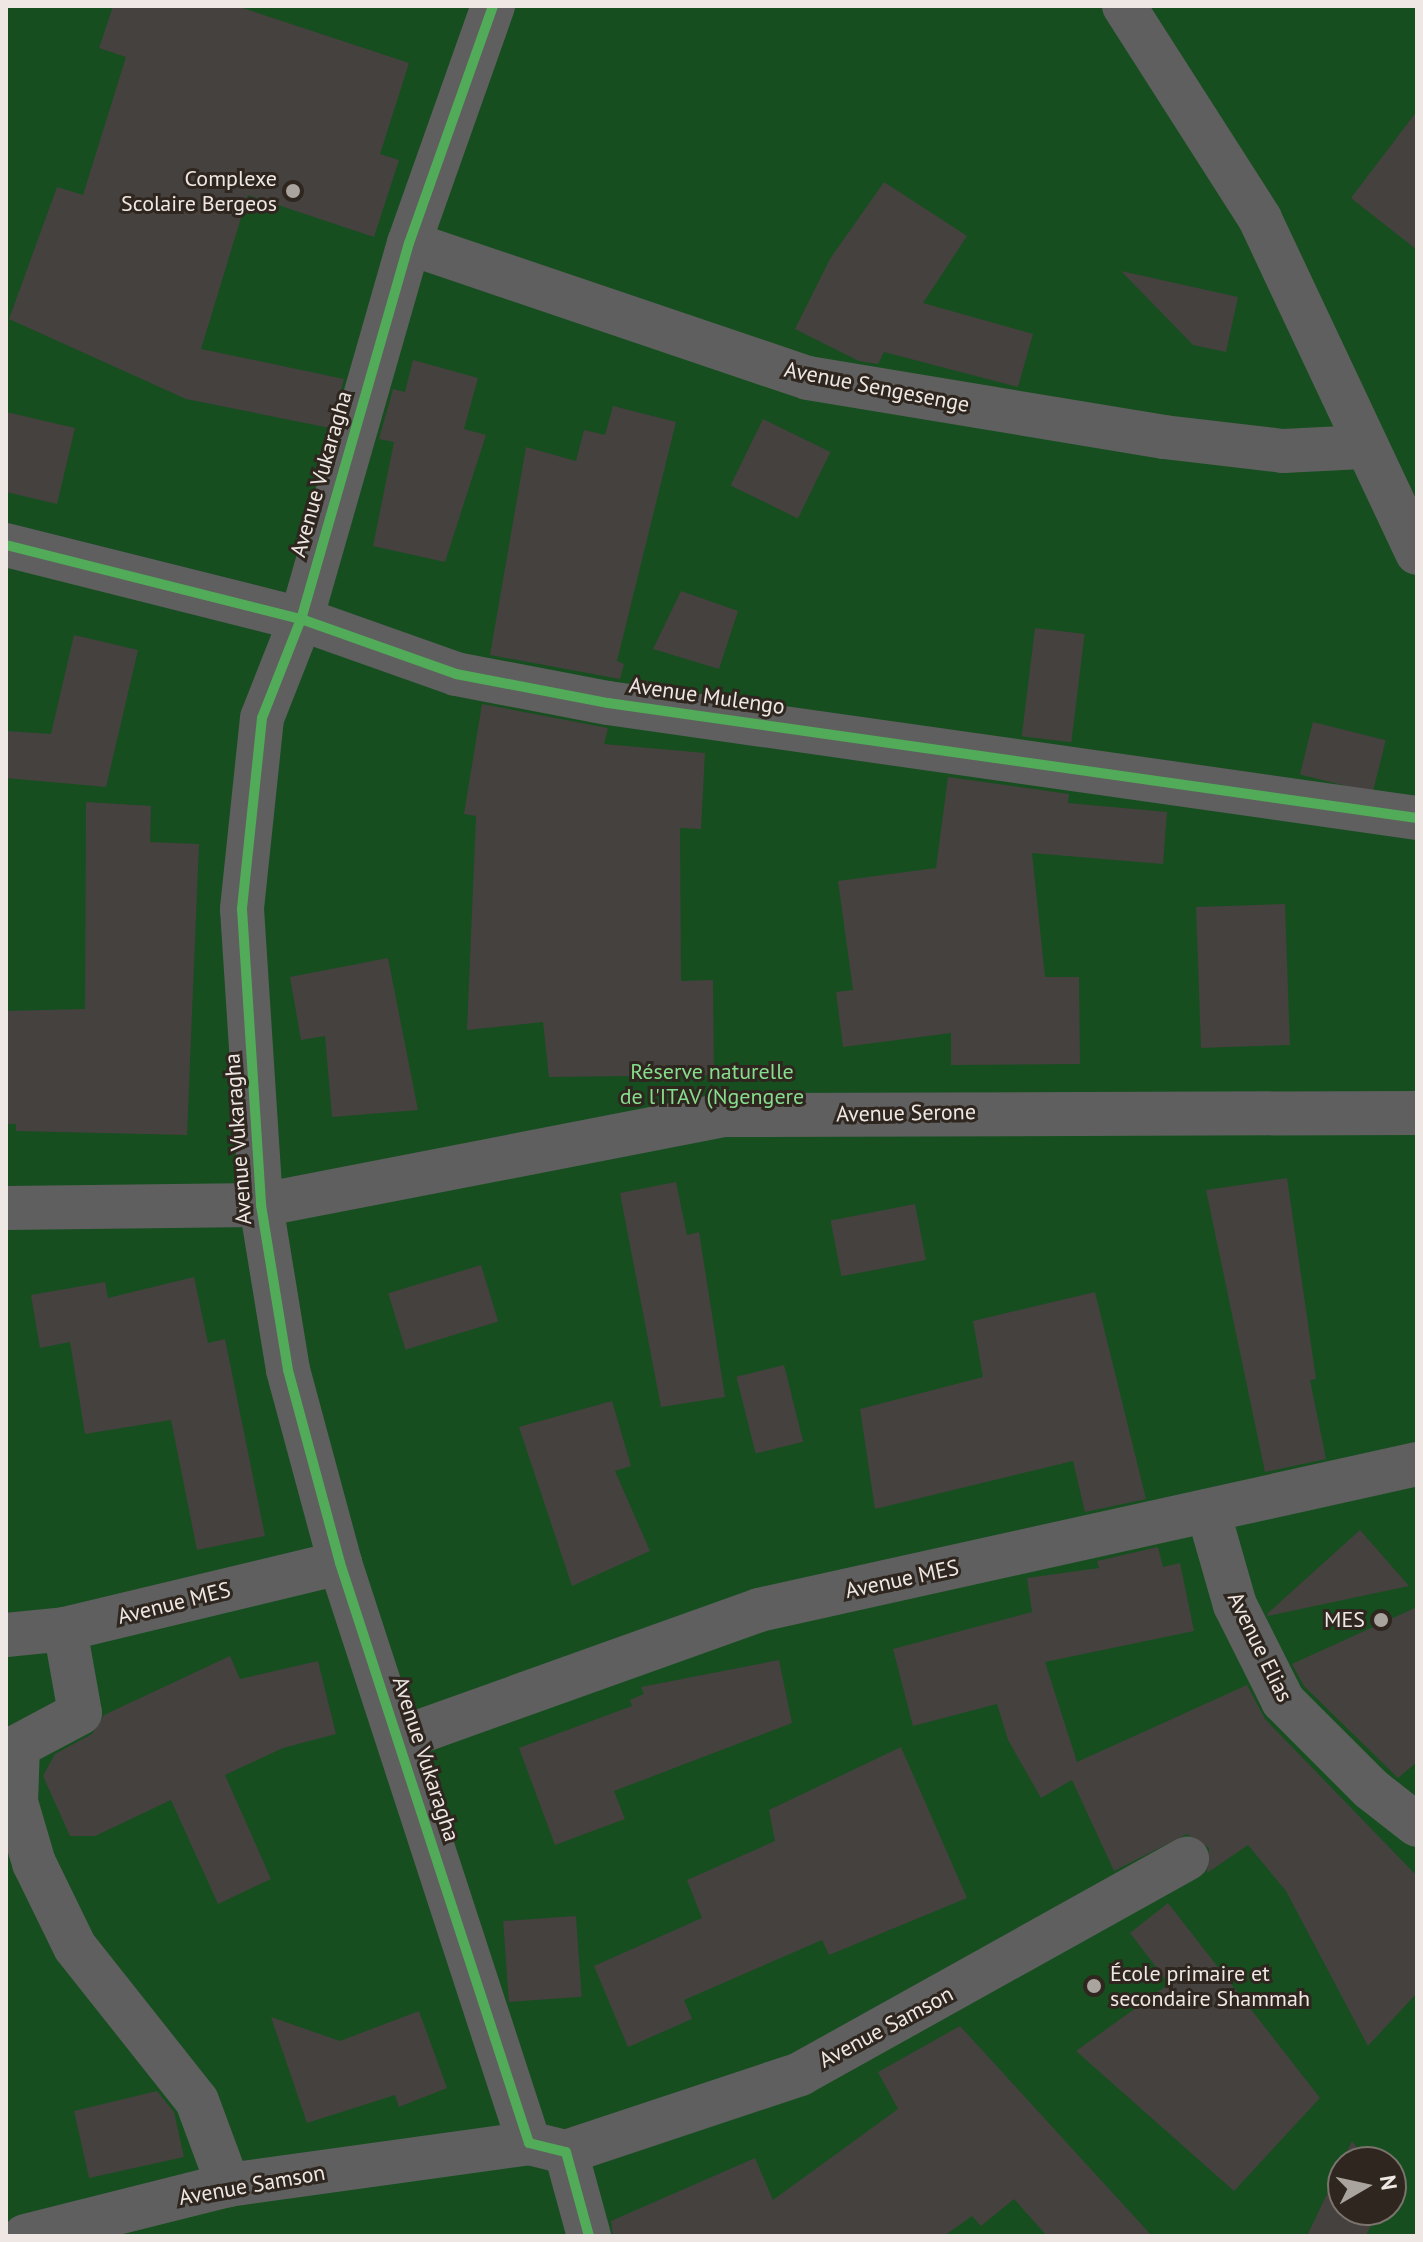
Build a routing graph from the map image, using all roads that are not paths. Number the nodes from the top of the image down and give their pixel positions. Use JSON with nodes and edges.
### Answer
{"nodes":[{"id":1,"x":493,"y":6,"type":"edge"},
{"id":2,"x":1124,"y":6,"type":"edge"},
{"id":3,"x":409,"y":243,"type":"junction"},
{"id":4,"x":1363,"y":447,"type":"junction"},
{"id":5,"x":6,"y":545,"type":"edge"},
{"id":6,"x":1417,"y":553,"type":"edge"},
{"id":7,"x":301,"y":619,"type":"junction"},
{"id":8,"x":1417,"y":818,"type":"edge"},
{"id":9,"x":1417,"y":1113,"type":"edge"},
{"id":10,"x":261,"y":1205,"type":"junction"},
{"id":11,"x":6,"y":1208,"type":"edge"},
{"id":12,"x":1417,"y":1464,"type":"edge"},
{"id":13,"x":1208,"y":1511,"type":"junction"},
{"id":14,"x":340,"y":1563,"type":"junction"},
{"id":15,"x":65,"y":1629,"type":"junction"},
{"id":16,"x":6,"y":1635,"type":"edge"},
{"id":17,"x":399,"y":1739,"type":"junction"},
{"id":18,"x":1417,"y":1825,"type":"edge"},
{"id":19,"x":1187,"y":1859,"type":"dead end"},
{"id":20,"x":548,"y":2148,"type":"junction"},
{"id":21,"x":228,"y":2185,"type":"junction"},
{"id":22,"x":77,"y":2230,"type":"edge"},
{"id":23,"x":25,"y":2236,"type":"edge"},
{"id":24,"x":589,"y":2236,"type":"edge"}],
"edges":[{"from":1,"to":3,"type":"street","name":"Avenue Vukaragha"},
{"from":2,"to":4,"type":"street"},
{"from":3,"to":4,"type":"street","name":"Avenue Sengesenge"},
{"from":3,"to":7,"type":"street","name":"Avenue Vukaragha"},
{"from":4,"to":6,"type":"street"},
{"from":5,"to":7,"type":"street","name":"Avenue Mulengo"},
{"from":7,"to":8,"type":"street","name":"Avenue Mulengo"},
{"from":7,"to":10,"type":"street","name":"Avenue Vukaragha"},
{"from":9,"to":10,"type":"street","name":"Avenue Serone"},
{"from":10,"to":11,"type":"street","name":"Avenue Serone"},
{"from":10,"to":14,"type":"street","name":"Avenue Vukaragha"},
{"from":12,"to":13,"type":"street","name":"Avenue MES"},
{"from":13,"to":17,"type":"street","name":"Avenue MES"},
{"from":13,"to":18,"type":"street","name":"Avenue Elias"},
{"from":14,"to":15,"type":"street","name":"Avenue MES"},
{"from":14,"to":17,"type":"street","name":"Avenue Vukaragha"},
{"from":15,"to":16,"type":"street","name":"Avenue MES"},
{"from":15,"to":21,"type":"street"},
{"from":17,"to":20,"type":"street","name":"Avenue Vukaragha"},
{"from":19,"to":20,"type":"street","name":"Avenue Samson"},
{"from":20,"to":21,"type":"street","name":"Avenue Samson"},
{"from":20,"to":24,"type":"street","name":"Avenue Vukaragha"},
{"from":21,"to":22,"type":"street","name":"Avenue Samson"},
{"from":22,"to":23,"type":"street","name":"Avenue Samson"}]}
